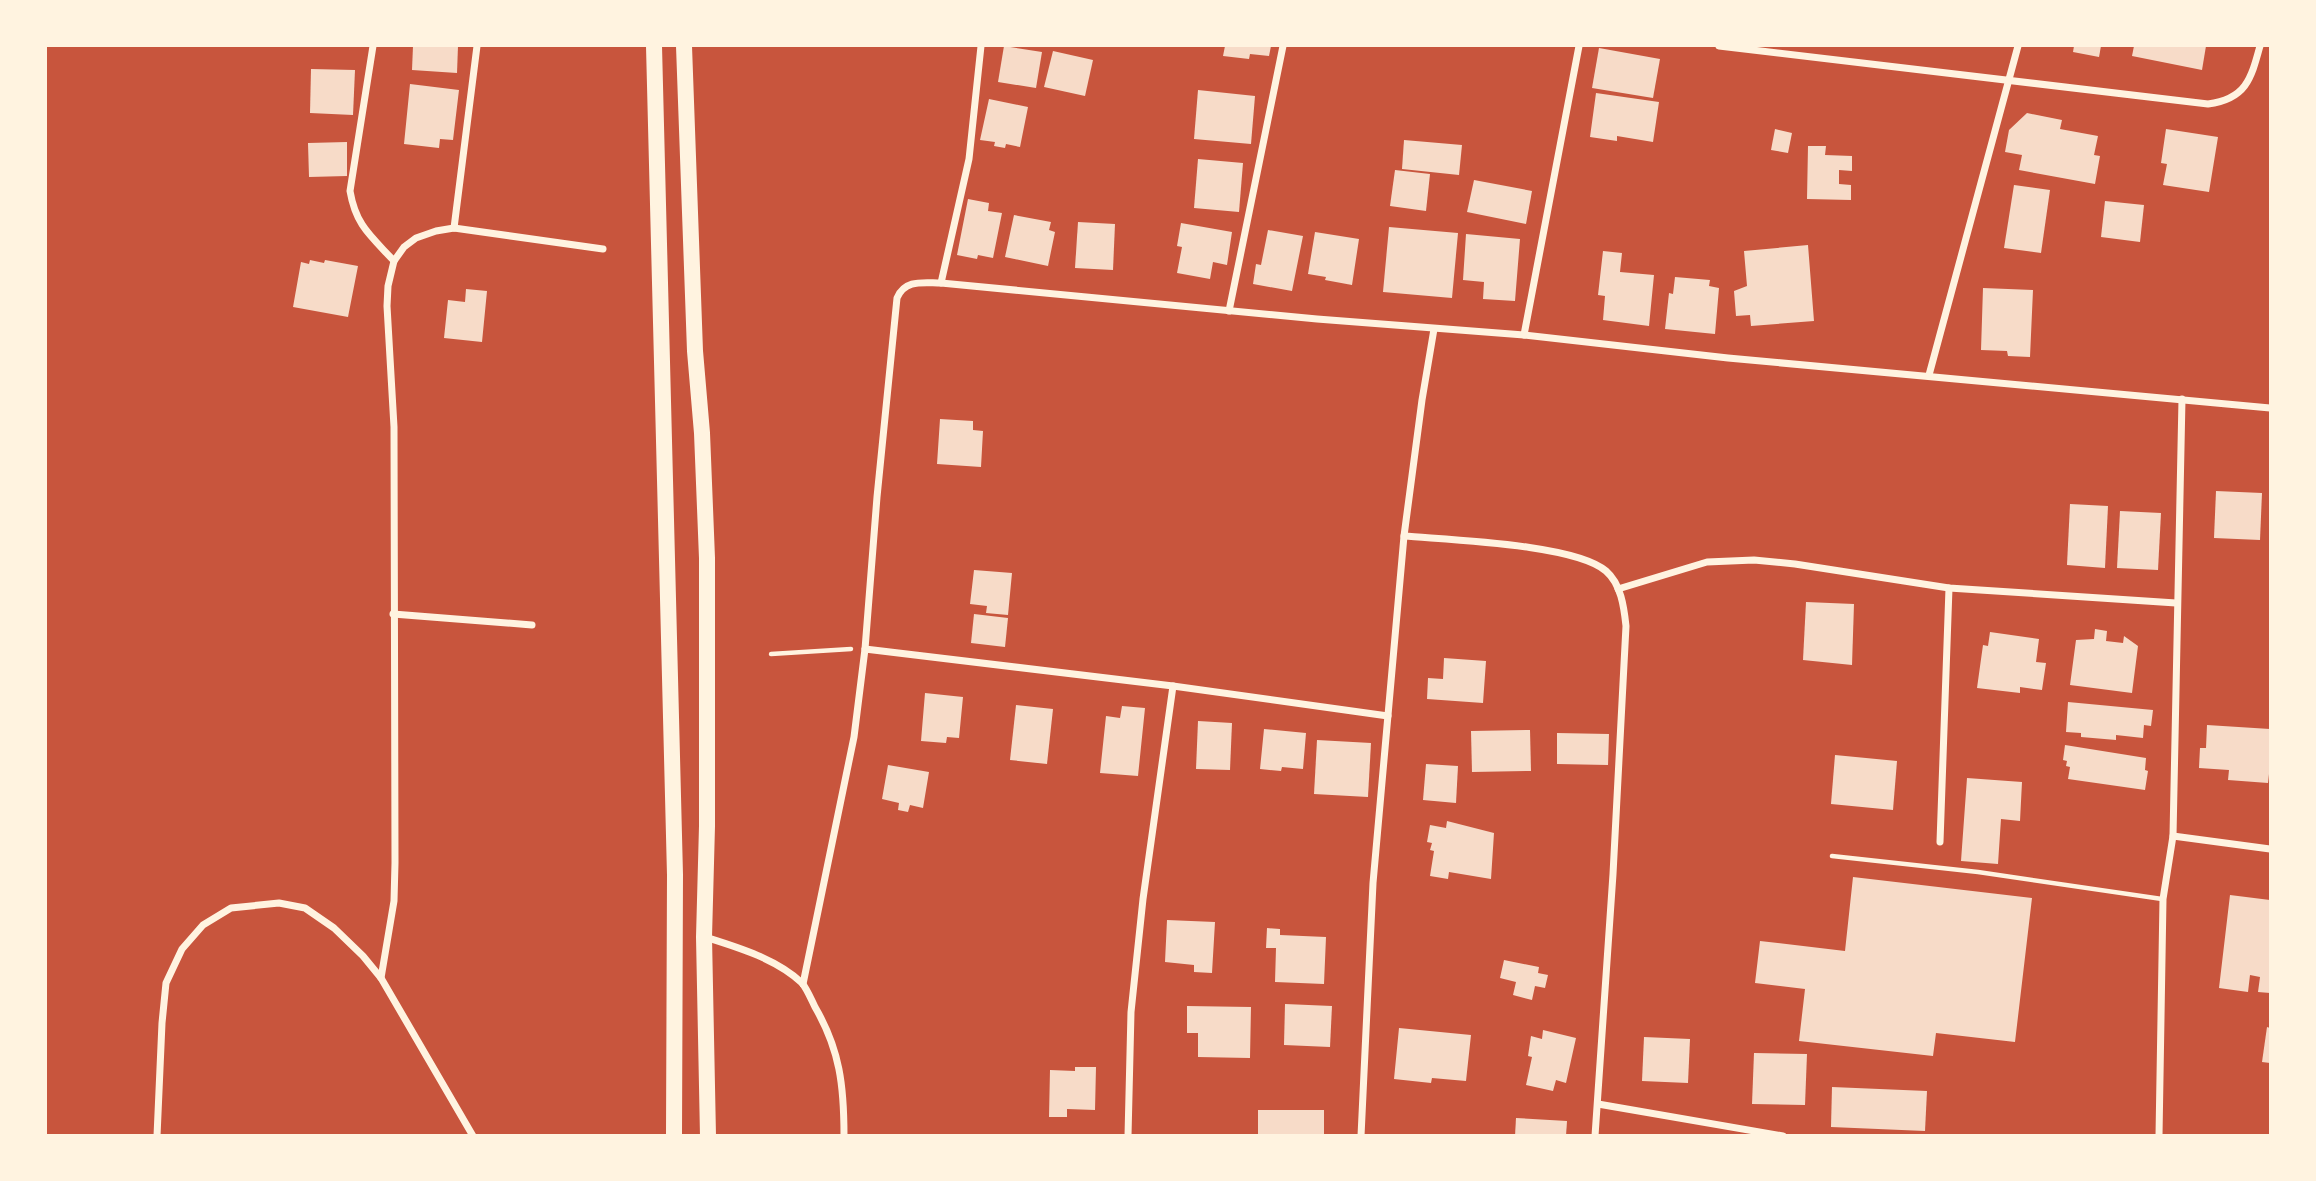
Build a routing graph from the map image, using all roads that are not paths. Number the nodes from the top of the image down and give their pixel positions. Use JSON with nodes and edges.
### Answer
{"nodes":[{"id":1,"x":373,"y":46,"type":"edge"},
{"id":2,"x":477,"y":46,"type":"edge"},
{"id":3,"x":654,"y":46,"type":"edge"},
{"id":4,"x":684,"y":46,"type":"edge"},
{"id":5,"x":981,"y":46,"type":"edge"},
{"id":6,"x":1283,"y":46,"type":"edge"},
{"id":7,"x":1579,"y":46,"type":"edge"},
{"id":8,"x":1719,"y":46,"type":"edge"},
{"id":9,"x":2018,"y":46,"type":"edge"},
{"id":10,"x":2260,"y":46,"type":"edge"},
{"id":11,"x":2009,"y":79,"type":"junction"},
{"id":12,"x":454,"y":228,"type":"junction"},
{"id":13,"x":603,"y":249,"type":"dead end"},
{"id":14,"x":394,"y":261,"type":"junction"},
{"id":15,"x":941,"y":283,"type":"junction"},
{"id":16,"x":1229,"y":311,"type":"junction"},
{"id":17,"x":1434,"y":329,"type":"junction"},
{"id":18,"x":1524,"y":335,"type":"junction"},
{"id":19,"x":1928,"y":375,"type":"junction"},
{"id":20,"x":2182,"y":399,"type":"junction"},
{"id":21,"x":2270,"y":408,"type":"edge"},
{"id":22,"x":1404,"y":536,"type":"junction"},
{"id":23,"x":1949,"y":588,"type":"junction"},
{"id":24,"x":1618,"y":589,"type":"junction"},
{"id":25,"x":2176,"y":603,"type":"junction"},
{"id":26,"x":393,"y":614,"type":"junction"},
{"id":27,"x":532,"y":625,"type":"dead end"},
{"id":28,"x":865,"y":649,"type":"junction"},
{"id":29,"x":1173,"y":686,"type":"junction"},
{"id":30,"x":1388,"y":716,"type":"junction"},
{"id":31,"x":2173,"y":836,"type":"junction"},
{"id":32,"x":1940,"y":842,"type":"dead end"},
{"id":33,"x":2270,"y":849,"type":"edge"},
{"id":34,"x":1832,"y":856,"type":"dead end"},
{"id":35,"x":2163,"y":899,"type":"junction"},
{"id":36,"x":704,"y":937,"type":"junction"},
{"id":37,"x":381,"y":978,"type":"junction"},
{"id":38,"x":803,"y":984,"type":"junction"},
{"id":39,"x":1598,"y":1104,"type":"junction"},
{"id":40,"x":157,"y":1136,"type":"edge"},
{"id":41,"x":473,"y":1136,"type":"edge"},
{"id":42,"x":674,"y":1136,"type":"edge"},
{"id":43,"x":708,"y":1136,"type":"edge"},
{"id":44,"x":844,"y":1136,"type":"edge"},
{"id":45,"x":1128,"y":1136,"type":"edge"},
{"id":46,"x":1361,"y":1136,"type":"edge"},
{"id":47,"x":1595,"y":1136,"type":"edge"},
{"id":48,"x":1783,"y":1136,"type":"edge"},
{"id":49,"x":2160,"y":1136,"type":"edge"}],
"edges":[{"from":1,"to":14,"type":"street"},
{"from":2,"to":12,"type":"street"},
{"from":3,"to":42,"type":"highway"},
{"from":4,"to":36,"type":"highway"},
{"from":5,"to":15,"type":"street"},
{"from":6,"to":16,"type":"street"},
{"from":7,"to":18,"type":"street"},
{"from":8,"to":11,"type":"street"},
{"from":9,"to":11,"type":"street"},
{"from":10,"to":11,"type":"street"},
{"from":11,"to":19,"type":"street"},
{"from":12,"to":13,"type":"street"},
{"from":12,"to":14,"type":"street"},
{"from":14,"to":26,"type":"street"},
{"from":15,"to":16,"type":"street"},
{"from":15,"to":28,"type":"street"},
{"from":16,"to":17,"type":"street"},
{"from":17,"to":18,"type":"street"},
{"from":17,"to":22,"type":"street"},
{"from":18,"to":19,"type":"street"},
{"from":19,"to":20,"type":"street"},
{"from":20,"to":21,"type":"street"},
{"from":20,"to":25,"type":"street"},
{"from":22,"to":24,"type":"street"},
{"from":22,"to":30,"type":"street"},
{"from":23,"to":24,"type":"street"},
{"from":23,"to":25,"type":"street"},
{"from":23,"to":32,"type":"street"},
{"from":24,"to":39,"type":"street"},
{"from":25,"to":31,"type":"street"},
{"from":26,"to":27,"type":"street"},
{"from":26,"to":37,"type":"street"},
{"from":28,"to":29,"type":"street"},
{"from":28,"to":38,"type":"street"},
{"from":29,"to":30,"type":"street"},
{"from":29,"to":45,"type":"street"},
{"from":30,"to":46,"type":"street"},
{"from":31,"to":33,"type":"street"},
{"from":31,"to":35,"type":"street"},
{"from":34,"to":35,"type":"lane"},
{"from":35,"to":49,"type":"street"},
{"from":36,"to":38,"type":"street"},
{"from":36,"to":43,"type":"highway"},
{"from":37,"to":40,"type":"street"},
{"from":37,"to":41,"type":"street"},
{"from":38,"to":44,"type":"street"},
{"from":39,"to":47,"type":"street"},
{"from":39,"to":48,"type":"street"}]}
